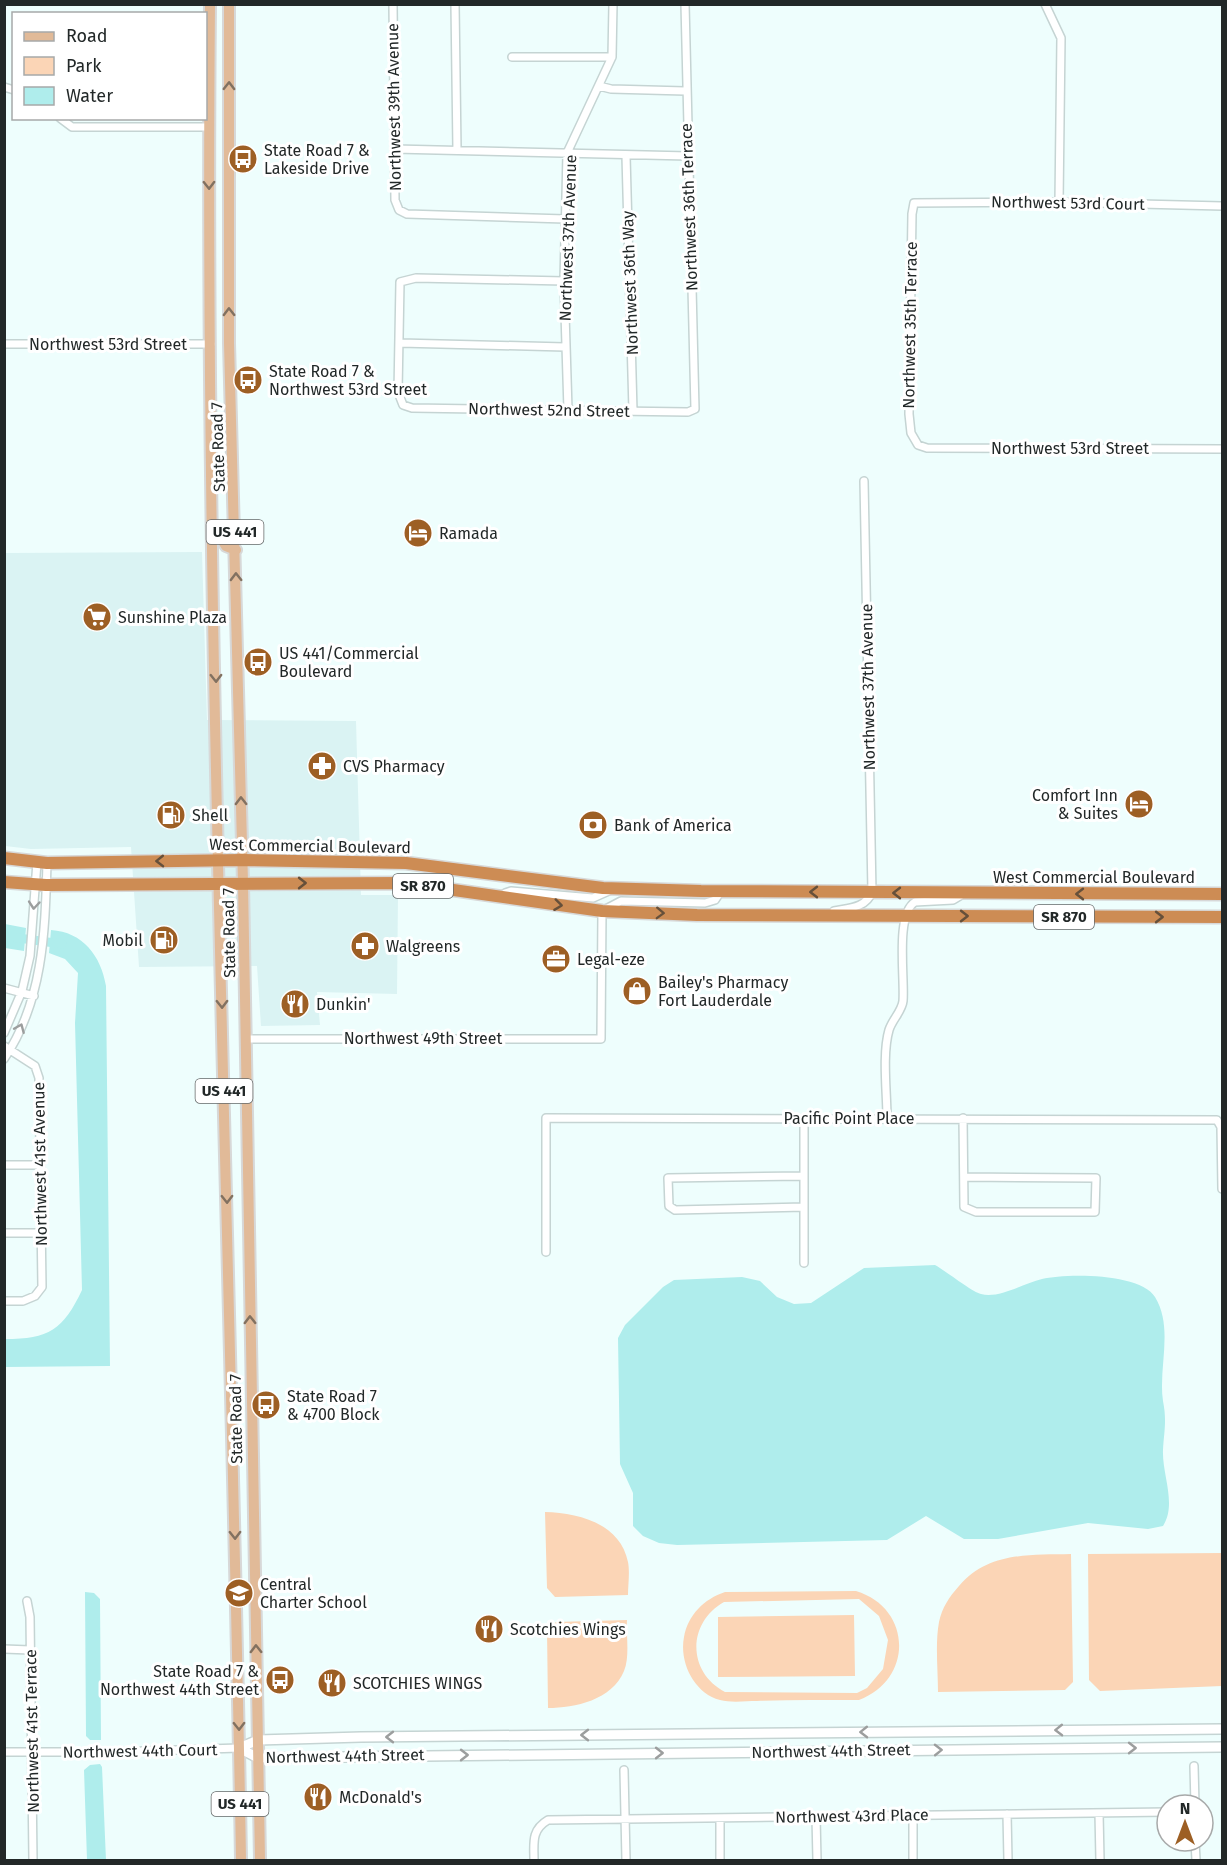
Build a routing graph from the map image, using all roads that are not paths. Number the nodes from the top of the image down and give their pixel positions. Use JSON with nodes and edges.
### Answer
{"nodes":[{"id":1,"x":210,"y":4,"type":"edge"},
{"id":2,"x":230,"y":4,"type":"edge"},
{"id":3,"x":393,"y":4,"type":"edge"},
{"id":4,"x":455,"y":4,"type":"edge"},
{"id":5,"x":613,"y":4,"type":"edge"},
{"id":6,"x":685,"y":4,"type":"edge"},
{"id":7,"x":1046,"y":4,"type":"edge"},
{"id":8,"x":512,"y":57,"type":"dead end"},
{"id":9,"x":612,"y":57,"type":"junction"},
{"id":10,"x":599,"y":86,"type":"junction"},
{"id":11,"x":685,"y":91,"type":"junction"},
{"id":12,"x":63,"y":120,"type":"edge"},
{"id":13,"x":208,"y":127,"type":"junction"},
{"id":14,"x":228,"y":145,"type":"junction"},
{"id":15,"x":395,"y":149,"type":"junction"},
{"id":16,"x":457,"y":150,"type":"junction"},
{"id":17,"x":567,"y":153,"type":"junction"},
{"id":18,"x":626,"y":156,"type":"junction"},
{"id":19,"x":688,"y":156,"type":"junction"},
{"id":20,"x":914,"y":202,"type":"joint"},
{"id":21,"x":1059,"y":202,"type":"junction"},
{"id":22,"x":1222,"y":206,"type":"edge"},
{"id":23,"x":565,"y":219,"type":"junction"},
{"id":24,"x":564,"y":281,"type":"junction"},
{"id":25,"x":210,"y":311,"type":"junction"},
{"id":26,"x":229,"y":343,"type":"junction"},
{"id":27,"x":400,"y":343,"type":"junction"},
{"id":28,"x":4,"y":344,"type":"edge"},
{"id":29,"x":211,"y":344,"type":"junction"},
{"id":30,"x":565,"y":347,"type":"junction"},
{"id":31,"x":231,"y":370,"type":"junction"},
{"id":32,"x":695,"y":409,"type":"joint"},
{"id":33,"x":568,"y":410,"type":"junction"},
{"id":34,"x":633,"y":411,"type":"junction"},
{"id":35,"x":918,"y":445,"type":"joint"},
{"id":36,"x":1222,"y":449,"type":"edge"},
{"id":37,"x":864,"y":481,"type":"dead end"},
{"id":38,"x":213,"y":524,"type":"junction"},
{"id":39,"x":236,"y":550,"type":"junction"},
{"id":40,"x":4,"y":858,"type":"edge"},
{"id":41,"x":219,"y":860,"type":"junction"},
{"id":42,"x":242,"y":860,"type":"junction"},
{"id":43,"x":42,"y":862,"type":"junction"},
{"id":44,"x":4,"y":882,"type":"edge"},
{"id":45,"x":219,"y":883,"type":"junction"},
{"id":46,"x":243,"y":883,"type":"junction"},
{"id":47,"x":41,"y":885,"type":"junction"},
{"id":48,"x":615,"y":888,"type":"junction"},
{"id":49,"x":721,"y":891,"type":"junction"},
{"id":50,"x":872,"y":892,"type":"junction"},
{"id":51,"x":965,"y":893,"type":"junction"},
{"id":52,"x":1222,"y":894,"type":"edge"},
{"id":53,"x":504,"y":898,"type":"junction"},
{"id":54,"x":602,"y":911,"type":"junction"},
{"id":55,"x":819,"y":915,"type":"junction"},
{"id":56,"x":906,"y":916,"type":"junction"},
{"id":57,"x":1222,"y":917,"type":"edge"},
{"id":58,"x":4,"y":988,"type":"edge"},
{"id":59,"x":22,"y":991,"type":"junction"},
{"id":60,"x":34,"y":996,"type":"junction"},
{"id":61,"x":4,"y":1033,"type":"edge"},
{"id":62,"x":246,"y":1039,"type":"junction"},
{"id":63,"x":7,"y":1048,"type":"edge"},
{"id":64,"x":4,"y":1059,"type":"edge"},
{"id":65,"x":804,"y":1118,"type":"junction"},
{"id":66,"x":887,"y":1118,"type":"junction"},
{"id":67,"x":963,"y":1118,"type":"junction"},
{"id":68,"x":4,"y":1165,"type":"edge"},
{"id":69,"x":41,"y":1166,"type":"junction"},
{"id":70,"x":804,"y":1176,"type":"junction"},
{"id":71,"x":964,"y":1177,"type":"junction"},
{"id":72,"x":1222,"y":1190,"type":"edge"},
{"id":73,"x":804,"y":1207,"type":"junction"},
{"id":74,"x":4,"y":1233,"type":"edge"},
{"id":75,"x":42,"y":1233,"type":"junction"},
{"id":76,"x":546,"y":1252,"type":"dead end"},
{"id":77,"x":804,"y":1263,"type":"dead end"},
{"id":78,"x":4,"y":1301,"type":"edge"},
{"id":79,"x":27,"y":1601,"type":"dead end"},
{"id":80,"x":4,"y":1649,"type":"edge"},
{"id":81,"x":30,"y":1650,"type":"junction"},
{"id":82,"x":1222,"y":1729,"type":"edge"},
{"id":83,"x":258,"y":1740,"type":"junction"},
{"id":84,"x":1222,"y":1748,"type":"edge"},
{"id":85,"x":239,"y":1749,"type":"junction"},
{"id":86,"x":4,"y":1752,"type":"edge"},
{"id":87,"x":31,"y":1754,"type":"junction"},
{"id":88,"x":258,"y":1758,"type":"junction"},
{"id":89,"x":1194,"y":1766,"type":"dead end"},
{"id":90,"x":624,"y":1770,"type":"dead end"},
{"id":91,"x":1195,"y":1793,"type":"edge"},
{"id":92,"x":1155,"y":1812,"type":"edge"},
{"id":93,"x":1099,"y":1813,"type":"junction"},
{"id":94,"x":1007,"y":1814,"type":"junction"},
{"id":95,"x":913,"y":1815,"type":"junction"},
{"id":96,"x":816,"y":1817,"type":"junction"},
{"id":97,"x":720,"y":1818,"type":"junction"},
{"id":98,"x":625,"y":1819,"type":"junction"},
{"id":99,"x":33,"y":1860,"type":"edge"},
{"id":100,"x":241,"y":1860,"type":"edge"},
{"id":101,"x":260,"y":1860,"type":"edge"},
{"id":102,"x":534,"y":1860,"type":"edge"},
{"id":103,"x":626,"y":1860,"type":"edge"},
{"id":104,"x":720,"y":1860,"type":"edge"},
{"id":105,"x":817,"y":1860,"type":"edge"},
{"id":106,"x":913,"y":1860,"type":"edge"},
{"id":107,"x":1008,"y":1860,"type":"edge"},
{"id":108,"x":1100,"y":1860,"type":"edge"}],
"edges":[{"from":1,"to":13,"type":"main road","name":"State Road 7","number":"US 441"},
{"from":14,"to":2,"type":"main road","name":"State Road 7","number":"US 441","one_way":true},
{"from":3,"to":15,"type":"street","name":"Northwest 39th Avenue"},
{"from":4,"to":16,"type":"street"},
{"from":5,"to":9,"type":"street","name":"Northwest 37th Avenue"},
{"from":6,"to":11,"type":"street","name":"Northwest 36th Terrace"},
{"from":7,"to":21,"type":"street"},
{"from":8,"to":9,"type":"street"},
{"from":9,"to":10,"type":"street","name":"Northwest 37th Avenue"},
{"from":10,"to":11,"type":"street"},
{"from":10,"to":17,"type":"street","name":"Northwest 37th Avenue"},
{"from":11,"to":19,"type":"street","name":"Northwest 36th Terrace"},
{"from":12,"to":13,"type":"street"},
{"from":13,"to":14,"type":"main road"},
{"from":13,"to":25,"type":"main road","name":"State Road 7","number":"US 441","one_way":true},
{"from":26,"to":14,"type":"main road","name":"State Road 7","number":"US 441","one_way":true},
{"from":15,"to":16,"type":"street"},
{"from":15,"to":23,"type":"street","name":"Northwest 39th Avenue"},
{"from":16,"to":17,"type":"street"},
{"from":17,"to":18,"type":"street"},
{"from":17,"to":23,"type":"street","name":"Northwest 37th Avenue"},
{"from":18,"to":19,"type":"street"},
{"from":18,"to":34,"type":"street","name":"Northwest 36th Way"},
{"from":19,"to":32,"type":"street","name":"Northwest 36th Terrace"},
{"from":20,"to":21,"type":"street","name":"Northwest 53rd Court"},
{"from":20,"to":35,"type":"street","name":"Northwest 35th Terrace"},
{"from":21,"to":22,"type":"street","name":"Northwest 53rd Court"},
{"from":23,"to":24,"type":"street","name":"Northwest 37th Avenue"},
{"from":24,"to":27,"type":"street"},
{"from":24,"to":30,"type":"street","name":"Northwest 37th Avenue"},
{"from":25,"to":26,"type":"main road"},
{"from":25,"to":29,"type":"main road","name":"State Road 7","number":"US 441"},
{"from":26,"to":31,"type":"main road","name":"State Road 7","number":"US 441"},
{"from":27,"to":30,"type":"street"},
{"from":27,"to":33,"type":"street","name":"Northwest 52nd Street"},
{"from":28,"to":29,"type":"street","name":"Northwest 53rd Street"},
{"from":29,"to":31,"type":"main road"},
{"from":29,"to":38,"type":"main road","name":"State Road 7","number":"US 441"},
{"from":30,"to":33,"type":"street","name":"Northwest 37th Avenue"},
{"from":31,"to":39,"type":"main road","name":"State Road 7","number":"US 441"},
{"from":32,"to":34,"type":"street","name":"Northwest 52nd Street"},
{"from":33,"to":34,"type":"street","name":"Northwest 52nd Street"},
{"from":35,"to":36,"type":"street","name":"Northwest 53rd Street"},
{"from":37,"to":50,"type":"street","name":"Northwest 37th Avenue"},
{"from":38,"to":39,"type":"main road"},
{"from":38,"to":41,"type":"main road","name":"State Road 7","number":"US 441","one_way":true},
{"from":42,"to":39,"type":"main road","name":"State Road 7","number":"US 441","one_way":true},
{"from":40,"to":43,"type":"highway","name":"West Commercial Boulevard","number":"SR 870"},
{"from":41,"to":42,"type":"highway","name":"West Commercial Boulevard","number":"SR 870"},
{"from":41,"to":43,"type":"highway","name":"West Commercial Boulevard","number":"SR 870","one_way":true},
{"from":41,"to":45,"type":"main road","name":"State Road 7","number":"US 441"},
{"from":42,"to":46,"type":"main road","name":"State Road 7","number":"US 441"},
{"from":42,"to":48,"type":"highway","name":"West Commercial Boulevard","number":"SR 870"},
{"from":43,"to":47,"type":"street"},
{"from":44,"to":47,"type":"highway","name":"West Commercial Boulevard","number":"SR 870"},
{"from":45,"to":46,"type":"highway","name":"West Commercial Boulevard","number":"SR 870"},
{"from":45,"to":47,"type":"highway","name":"West Commercial Boulevard","number":"SR 870"},
{"from":45,"to":85,"type":"main road","name":"State Road 7","number":"US 441","one_way":true},
{"from":46,"to":53,"type":"highway","name":"West Commercial Boulevard","number":"SR 870","one_way":true},
{"from":46,"to":62,"type":"main road","name":"State Road 7","number":"US 441"},
{"from":47,"to":59,"type":"street","one_way":true},
{"from":47,"to":60,"type":"street"},
{"from":48,"to":49,"type":"highway","name":"West Commercial Boulevard","number":"SR 870"},
{"from":48,"to":53,"type":"street","name":"West Commercial Boulevard"},
{"from":50,"to":49,"type":"highway","name":"West Commercial Boulevard","number":"SR 870","one_way":true},
{"from":49,"to":54,"type":"street","name":"West Commercial Boulevard"},
{"from":51,"to":50,"type":"highway","name":"West Commercial Boulevard","number":"SR 870","one_way":true},
{"from":50,"to":55,"type":"street","name":"West Commercial Boulevard"},
{"from":52,"to":51,"type":"highway","name":"West Commercial Boulevard","number":"SR 870","one_way":true},
{"from":51,"to":56,"type":"street","name":"West Commercial Boulevard"},
{"from":53,"to":54,"type":"highway","name":"West Commercial Boulevard","number":"SR 870","one_way":true},
{"from":54,"to":55,"type":"highway","name":"West Commercial Boulevard","number":"SR 870","one_way":true},
{"from":54,"to":62,"type":"street","name":"Northwest 49th Street"},
{"from":55,"to":56,"type":"highway","name":"West Commercial Boulevard","number":"SR 870"},
{"from":56,"to":57,"type":"highway","name":"West Commercial Boulevard","number":"SR 870","one_way":true},
{"from":56,"to":66,"type":"street"},
{"from":58,"to":59,"type":"street"},
{"from":59,"to":60,"type":"street"},
{"from":59,"to":61,"type":"street"},
{"from":63,"to":60,"type":"street","one_way":true},
{"from":83,"to":62,"type":"main road","name":"State Road 7","number":"US 441","one_way":true},
{"from":63,"to":64,"type":"street"},
{"from":63,"to":69,"type":"street","name":"Northwest 41st Avenue"},
{"from":65,"to":66,"type":"street","name":"Pacific Point Place"},
{"from":65,"to":70,"type":"street"},
{"from":65,"to":76,"type":"street","name":"Pacific Point Place"},
{"from":66,"to":67,"type":"street","name":"Pacific Point Place"},
{"from":67,"to":71,"type":"street"},
{"from":67,"to":72,"type":"street","name":"Pacific Point Place"},
{"from":68,"to":69,"type":"street"},
{"from":69,"to":75,"type":"street","name":"Northwest 41st Avenue"},
{"from":70,"to":73,"type":"street"},
{"from":70,"to":73,"type":"street"},
{"from":71,"to":71,"type":"street"},
{"from":73,"to":77,"type":"street"},
{"from":74,"to":75,"type":"street"},
{"from":75,"to":78,"type":"street","name":"Northwest 41st Avenue"},
{"from":79,"to":81,"type":"street","name":"Northwest 41st Terrace"},
{"from":80,"to":81,"type":"street"},
{"from":81,"to":87,"type":"street","name":"Northwest 41st Terrace"},
{"from":82,"to":83,"type":"street","name":"Northwest 44th Street","one_way":true},
{"from":83,"to":85,"type":"street","name":"Northwest 44th Street"},
{"from":83,"to":88,"type":"main road","name":"State Road 7","number":"US 441"},
{"from":88,"to":84,"type":"street","name":"Northwest 44th Street","one_way":true},
{"from":85,"to":87,"type":"street","name":"Northwest 44th Court"},
{"from":85,"to":88,"type":"street","name":"Northwest 44th Street"},
{"from":85,"to":100,"type":"main road","name":"State Road 7","number":"US 441"},
{"from":86,"to":87,"type":"street","name":"Northwest 44th Court"},
{"from":87,"to":99,"type":"street","name":"Northwest 41st Terrace"},
{"from":88,"to":101,"type":"main road","name":"State Road 7","number":"US 441"},
{"from":89,"to":91,"type":"street"},
{"from":90,"to":98,"type":"street"},
{"from":92,"to":93,"type":"street","name":"Northwest 43rd Place"},
{"from":93,"to":94,"type":"street","name":"Northwest 43rd Place"},
{"from":93,"to":108,"type":"street"},
{"from":94,"to":95,"type":"street","name":"Northwest 43rd Place"},
{"from":94,"to":107,"type":"street"},
{"from":95,"to":96,"type":"street","name":"Northwest 43rd Place"},
{"from":95,"to":106,"type":"street"},
{"from":96,"to":97,"type":"street","name":"Northwest 43rd Place"},
{"from":96,"to":105,"type":"street"},
{"from":97,"to":98,"type":"street","name":"Northwest 43rd Place"},
{"from":97,"to":104,"type":"street"},
{"from":98,"to":102,"type":"street","name":"Northwest 43rd Place"},
{"from":98,"to":103,"type":"street"}]}
